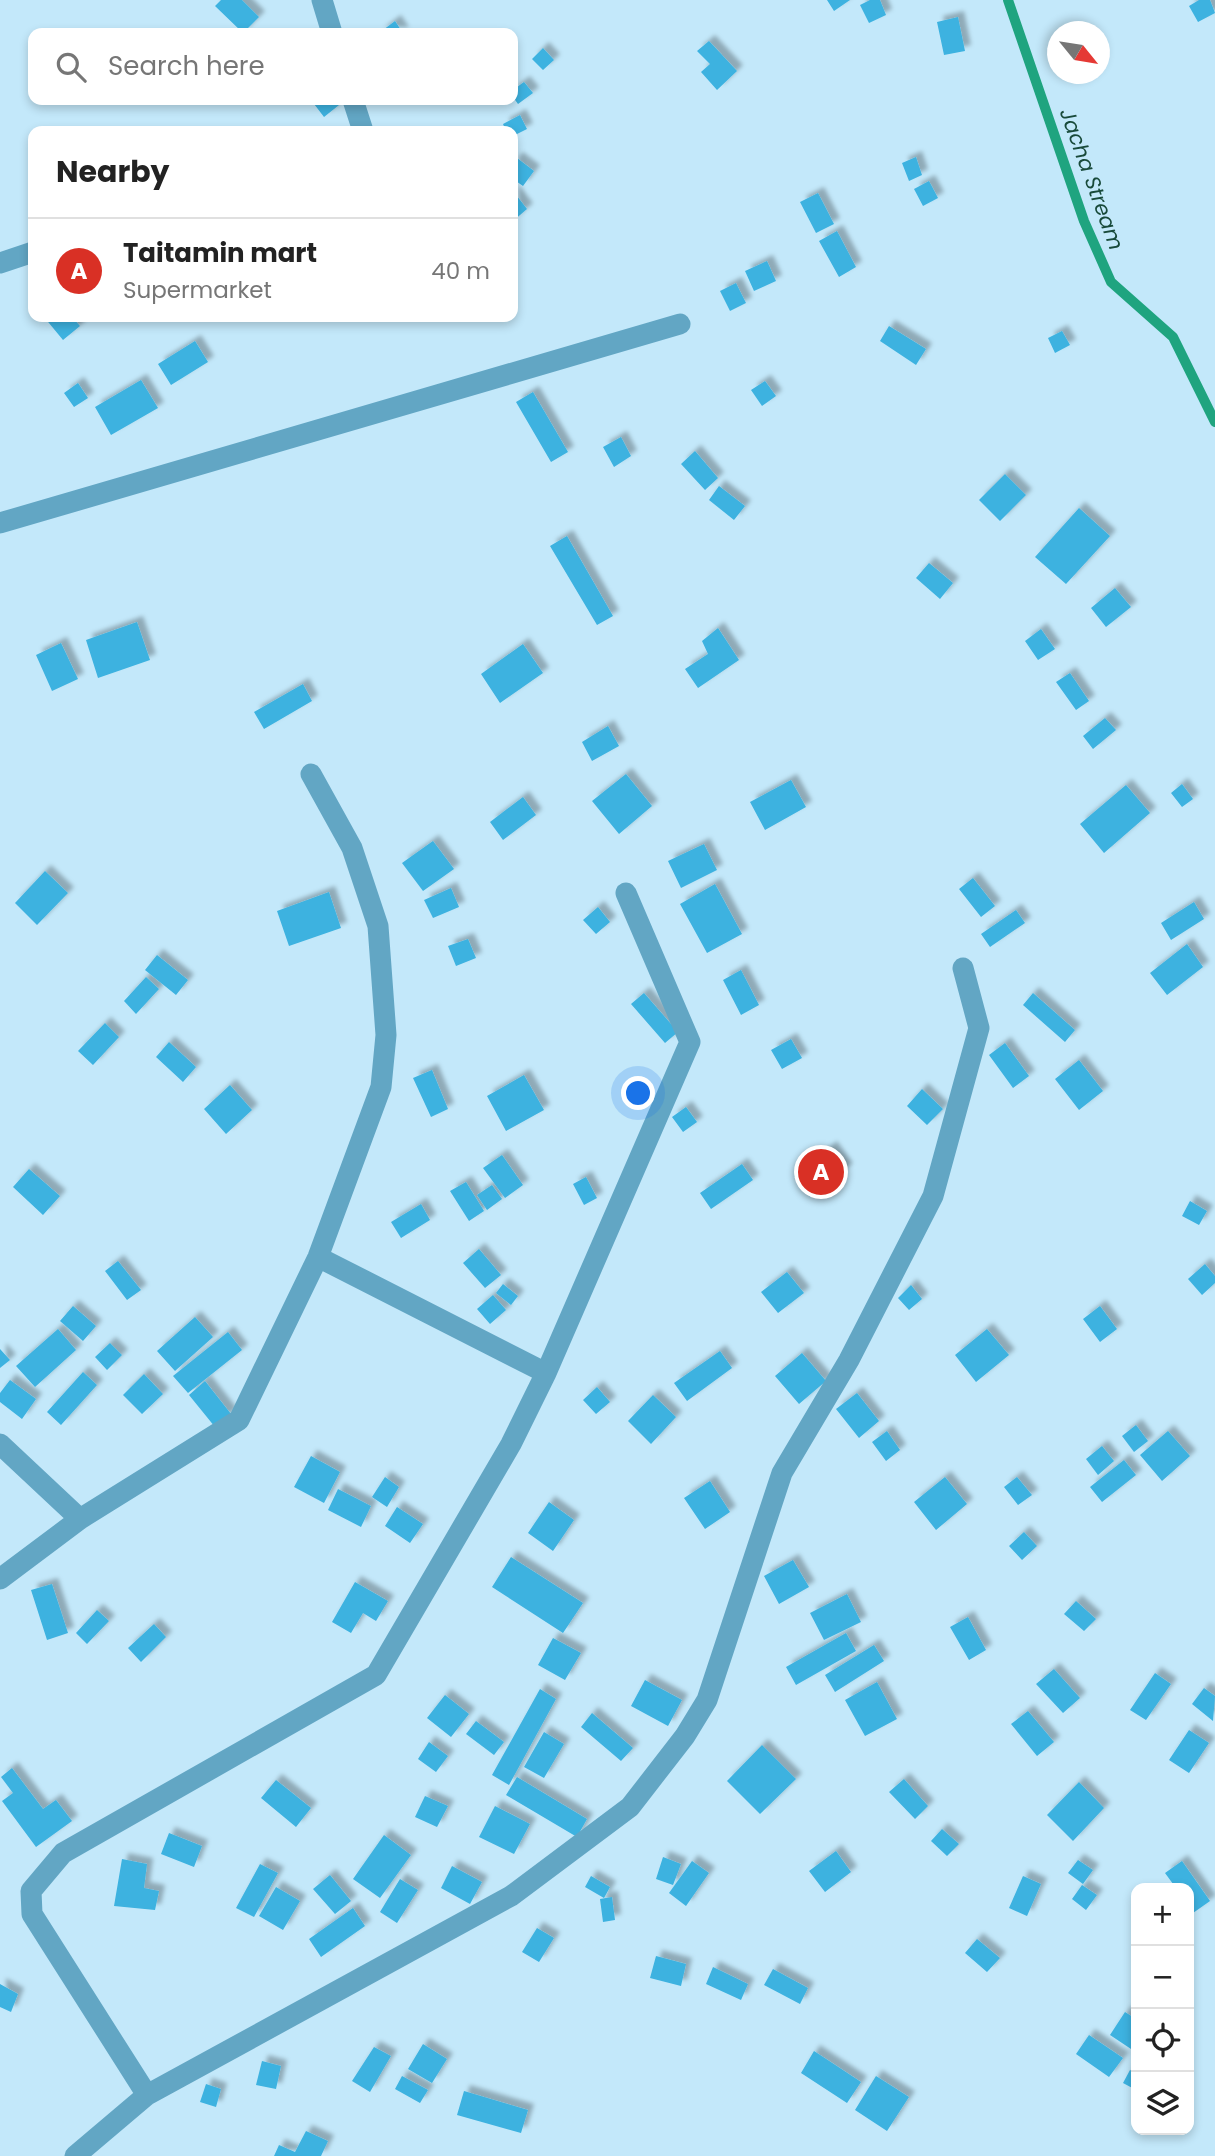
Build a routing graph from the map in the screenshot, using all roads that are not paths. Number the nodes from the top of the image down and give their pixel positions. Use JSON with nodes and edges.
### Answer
{"nodes":[{"id":1,"x":321,"y":0,"type":"edge"},
{"id":2,"x":330,"y":28,"type":"edge"},
{"id":3,"x":355,"y":105,"type":"edge"},
{"id":4,"x":361,"y":126,"type":"edge"},
{"id":5,"x":28,"y":254,"type":"edge"},
{"id":6,"x":0,"y":263,"type":"edge"},
{"id":7,"x":680,"y":324,"type":"dead end"},
{"id":8,"x":0,"y":523,"type":"edge"},
{"id":9,"x":310,"y":774,"type":"dead end"},
{"id":10,"x":626,"y":893,"type":"dead end"},
{"id":11,"x":963,"y":968,"type":"dead end"},
{"id":12,"x":318,"y":1257,"type":"junction"},
{"id":13,"x":546,"y":1373,"type":"junction"},
{"id":14,"x":0,"y":1444,"type":"edge"},
{"id":15,"x":80,"y":1519,"type":"junction"},
{"id":16,"x":0,"y":1579,"type":"edge"},
{"id":17,"x":147,"y":2095,"type":"junction"},
{"id":18,"x":75,"y":2156,"type":"edge"}],
"edges":[{"from":1,"to":2,"type":"street"},
{"from":3,"to":4,"type":"street"},
{"from":5,"to":6,"type":"street"},
{"from":7,"to":8,"type":"street"},
{"from":9,"to":12,"type":"street"},
{"from":10,"to":13,"type":"street"},
{"from":11,"to":17,"type":"street"},
{"from":12,"to":13,"type":"street"},
{"from":12,"to":15,"type":"street"},
{"from":13,"to":17,"type":"street"},
{"from":14,"to":15,"type":"street"},
{"from":15,"to":16,"type":"street"},
{"from":17,"to":18,"type":"street"}]}
